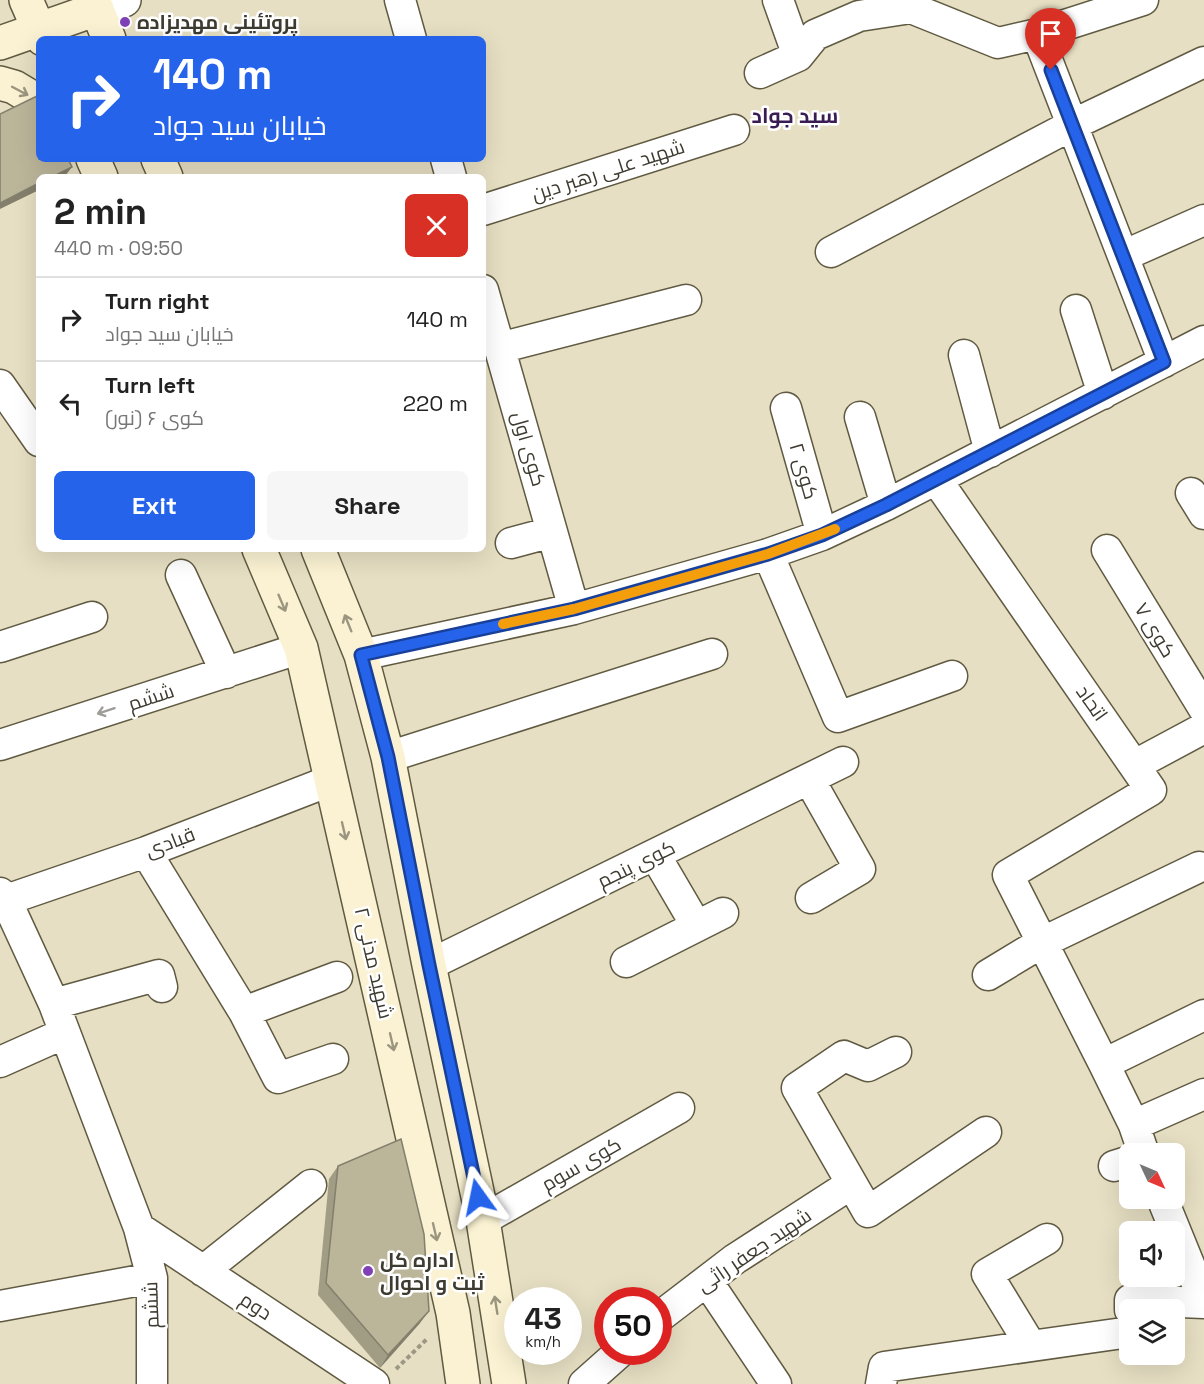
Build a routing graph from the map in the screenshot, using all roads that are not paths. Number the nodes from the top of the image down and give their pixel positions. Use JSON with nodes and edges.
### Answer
{"nodes":[{"id":1,"x":26,"y":0,"type":"edge"},
{"id":2,"x":400,"y":0,"type":"edge"},
{"id":3,"x":778,"y":0,"type":"edge"},
{"id":4,"x":1143,"y":0,"type":"edge"},
{"id":5,"x":104,"y":3,"type":"edge"},
{"id":6,"x":41,"y":34,"type":"edge"},
{"id":7,"x":1037,"y":34,"type":"junction"},
{"id":8,"x":109,"y":36,"type":"edge"},
{"id":9,"x":410,"y":36,"type":"edge"},
{"id":10,"x":0,"y":43,"type":"edge"},
{"id":11,"x":798,"y":56,"type":"junction"},
{"id":12,"x":1204,"y":62,"type":"edge"},
{"id":13,"x":760,"y":73,"type":"dead end"},
{"id":14,"x":0,"y":82,"type":"edge"},
{"id":15,"x":36,"y":100,"type":"edge"},
{"id":16,"x":1072,"y":124,"type":"junction"},
{"id":17,"x":734,"y":130,"type":"dead end"},
{"id":18,"x":486,"y":209,"type":"edge"},
{"id":19,"x":1204,"y":220,"type":"edge"},
{"id":20,"x":831,"y":252,"type":"dead end"},
{"id":21,"x":1123,"y":256,"type":"junction"},
{"id":22,"x":486,"y":300,"type":"edge"},
{"id":23,"x":686,"y":300,"type":"dead end"},
{"id":24,"x":1076,"y":310,"type":"dead end"},
{"id":25,"x":1204,"y":341,"type":"edge"},
{"id":26,"x":500,"y":348,"type":"junction"},
{"id":27,"x":964,"y":355,"type":"dead end"},
{"id":28,"x":1164,"y":362,"type":"junction"},
{"id":29,"x":0,"y":385,"type":"edge"},
{"id":30,"x":1103,"y":394,"type":"junction"},
{"id":31,"x":786,"y":408,"type":"dead end"},
{"id":32,"x":860,"y":417,"type":"dead end"},
{"id":33,"x":36,"y":437,"type":"edge"},
{"id":34,"x":990,"y":452,"type":"junction"},
{"id":35,"x":936,"y":479,"type":"junction"},
{"id":36,"x":886,"y":505,"type":"junction"},
{"id":37,"x":552,"y":532,"type":"junction"},
{"id":38,"x":822,"y":535,"type":"junction"},
{"id":39,"x":511,"y":543,"type":"dead end"},
{"id":40,"x":1107,"y":550,"type":"dead end"},
{"id":41,"x":260,"y":552,"type":"edge"},
{"id":42,"x":319,"y":552,"type":"edge"},
{"id":43,"x":768,"y":554,"type":"junction"},
{"id":44,"x":181,"y":575,"type":"dead end"},
{"id":45,"x":574,"y":609,"type":"junction"},
{"id":46,"x":92,"y":617,"type":"dead end"},
{"id":47,"x":0,"y":646,"type":"edge"},
{"id":48,"x":301,"y":648,"type":"junction"},
{"id":49,"x":712,"y":654,"type":"dead end"},
{"id":50,"x":361,"y":655,"type":"junction"},
{"id":51,"x":226,"y":673,"type":"junction"},
{"id":52,"x":952,"y":676,"type":"dead end"},
{"id":53,"x":1204,"y":709,"type":"edge"},
{"id":54,"x":1204,"y":728,"type":"edge"},
{"id":55,"x":0,"y":745,"type":"edge"},
{"id":56,"x":388,"y":757,"type":"junction"},
{"id":57,"x":843,"y":762,"type":"dead end"},
{"id":58,"x":1135,"y":765,"type":"junction"},
{"id":59,"x":809,"y":779,"type":"junction"},
{"id":60,"x":332,"y":780,"type":"junction"},
{"id":61,"x":146,"y":852,"type":"junction"},
{"id":62,"x":655,"y":855,"type":"junction"},
{"id":63,"x":1199,"y":867,"type":"dead end"},
{"id":64,"x":3,"y":896,"type":"edge"},
{"id":65,"x":811,"y":898,"type":"dead end"},
{"id":66,"x":723,"y":913,"type":"dead end"},
{"id":67,"x":696,"y":926,"type":"junction"},
{"id":68,"x":1041,"y":944,"type":"junction"},
{"id":69,"x":626,"y":962,"type":"dead end"},
{"id":70,"x":429,"y":965,"type":"junction"},
{"id":71,"x":988,"y":975,"type":"dead end"},
{"id":72,"x":337,"y":977,"type":"dead end"},
{"id":73,"x":162,"y":987,"type":"dead end"},
{"id":74,"x":54,"y":1004,"type":"junction"},
{"id":75,"x":244,"y":1012,"type":"junction"},
{"id":76,"x":1204,"y":1015,"type":"edge"},
{"id":77,"x":65,"y":1032,"type":"junction"},
{"id":78,"x":896,"y":1052,"type":"dead end"},
{"id":79,"x":333,"y":1059,"type":"dead end"},
{"id":80,"x":0,"y":1062,"type":"edge"},
{"id":81,"x":1104,"y":1064,"type":"junction"},
{"id":82,"x":1204,"y":1094,"type":"edge"},
{"id":83,"x":679,"y":1108,"type":"dead end"},
{"id":84,"x":1134,"y":1125,"type":"junction"},
{"id":85,"x":986,"y":1132,"type":"dead end"},
{"id":86,"x":1140,"y":1143,"type":"edge"},
{"id":87,"x":851,"y":1184,"type":"junction"},
{"id":88,"x":311,"y":1185,"type":"dead end"},
{"id":89,"x":1166,"y":1209,"type":"edge"},
{"id":90,"x":483,"y":1220,"type":"junction"},
{"id":91,"x":139,"y":1228,"type":"junction"},
{"id":92,"x":1047,"y":1239,"type":"dead end"},
{"id":93,"x":203,"y":1271,"type":"junction"},
{"id":94,"x":152,"y":1278,"type":"junction"},
{"id":95,"x":707,"y":1281,"type":"junction"},
{"id":96,"x":1185,"y":1301,"type":"edge"},
{"id":97,"x":1204,"y":1302,"type":"edge"},
{"id":98,"x":0,"y":1305,"type":"edge"},
{"id":99,"x":672,"y":1307,"type":"edge"},
{"id":100,"x":1119,"y":1334,"type":"edge"},
{"id":101,"x":1031,"y":1346,"type":"junction"},
{"id":102,"x":459,"y":1348,"type":"junction"},
{"id":103,"x":605,"y":1365,"type":"edge"},
{"id":104,"x":883,"y":1375,"type":"edge"},
{"id":105,"x":510,"y":1378,"type":"edge"},
{"id":106,"x":381,"y":1380,"type":"edge"},
{"id":107,"x":152,"y":1384,"type":"edge"},
{"id":108,"x":455,"y":1384,"type":"edge"},
{"id":109,"x":463,"y":1384,"type":"edge"},
{"id":110,"x":584,"y":1384,"type":"edge"},
{"id":111,"x":776,"y":1384,"type":"edge"}],
"edges":[{"from":1,"to":6,"type":"main road"},
{"from":2,"to":9,"type":"street"},
{"from":3,"to":11,"type":"street"},
{"from":4,"to":7,"type":"street"},
{"from":5,"to":6,"type":"main road"},
{"from":5,"to":8,"type":"main road"},
{"from":6,"to":10,"type":"main road"},
{"from":7,"to":11,"type":"street"},
{"from":7,"to":16,"type":"street"},
{"from":11,"to":13,"type":"street"},
{"from":12,"to":16,"type":"street"},
{"from":14,"to":15,"type":"main road","one_way":true},
{"from":16,"to":20,"type":"street"},
{"from":16,"to":21,"type":"street"},
{"from":17,"to":18,"type":"street","name":"شهید علی رهبر دین"},
{"from":19,"to":21,"type":"street"},
{"from":21,"to":28,"type":"street"},
{"from":22,"to":26,"type":"street","name":"کوی اول"},
{"from":23,"to":26,"type":"street"},
{"from":24,"to":30,"type":"street"},
{"from":25,"to":28,"type":"street"},
{"from":26,"to":37,"type":"street","name":"کوی اول"},
{"from":27,"to":34,"type":"street"},
{"from":28,"to":30,"type":"street"},
{"from":29,"to":33,"type":"street"},
{"from":30,"to":34,"type":"street"},
{"from":31,"to":38,"type":"street","name":"کوی ۲"},
{"from":32,"to":36,"type":"street"},
{"from":34,"to":35,"type":"street"},
{"from":35,"to":36,"type":"street"},
{"from":35,"to":58,"type":"street","name":"اتحاد"},
{"from":36,"to":38,"type":"street"},
{"from":37,"to":39,"type":"street"},
{"from":37,"to":45,"type":"street","name":"کوی اول"},
{"from":38,"to":43,"type":"street"},
{"from":40,"to":53,"type":"street","name":"کوی ۷"},
{"from":41,"to":48,"type":"main road","name":"شهید مدنی ۲","one_way":true},
{"from":50,"to":42,"type":"main road","one_way":true},
{"from":43,"to":45,"type":"street"},
{"from":43,"to":52,"type":"street"},
{"from":44,"to":51,"type":"street"},
{"from":45,"to":50,"type":"street"},
{"from":46,"to":47,"type":"street"},
{"from":48,"to":51,"type":"street","name":"ششم"},
{"from":48,"to":60,"type":"main road","name":"شهید مدنی ۲"},
{"from":49,"to":56,"type":"street"},
{"from":50,"to":56,"type":"main road"},
{"from":51,"to":55,"type":"street","name":"ششم","one_way":true},
{"from":54,"to":58,"type":"street"},
{"from":56,"to":70,"type":"main road"},
{"from":57,"to":59,"type":"street","name":"کوی پنجم"},
{"from":58,"to":68,"type":"street","name":"اتحاد"},
{"from":59,"to":62,"type":"street","name":"کوی پنجم"},
{"from":59,"to":65,"type":"street"},
{"from":60,"to":61,"type":"street","name":"قبادی"},
{"from":60,"to":102,"type":"main road","name":"شهید مدنی ۲","one_way":true},
{"from":61,"to":64,"type":"street","name":"قبادی"},
{"from":61,"to":75,"type":"street"},
{"from":62,"to":67,"type":"street"},
{"from":62,"to":70,"type":"street","name":"کوی پنجم"},
{"from":63,"to":68,"type":"street"},
{"from":64,"to":74,"type":"street","name":"ششم"},
{"from":66,"to":67,"type":"street"},
{"from":67,"to":69,"type":"street"},
{"from":68,"to":71,"type":"street"},
{"from":68,"to":81,"type":"street"},
{"from":70,"to":90,"type":"main road"},
{"from":72,"to":75,"type":"street"},
{"from":73,"to":74,"type":"street"},
{"from":74,"to":77,"type":"street","name":"ششم"},
{"from":75,"to":79,"type":"street"},
{"from":76,"to":81,"type":"street"},
{"from":77,"to":80,"type":"street"},
{"from":77,"to":91,"type":"street","name":"ششم"},
{"from":78,"to":87,"type":"street"},
{"from":81,"to":84,"type":"street"},
{"from":82,"to":84,"type":"street"},
{"from":83,"to":90,"type":"street","name":"کوی سوم"},
{"from":84,"to":86,"type":"street"},
{"from":85,"to":87,"type":"street"},
{"from":87,"to":95,"type":"street","name":"شهید جعفر راثی"},
{"from":88,"to":93,"type":"street"},
{"from":89,"to":97,"type":"street"},
{"from":105,"to":90,"type":"main road","one_way":true},
{"from":91,"to":93,"type":"street","name":"دوم"},
{"from":91,"to":94,"type":"street","name":"ششم"},
{"from":92,"to":101,"type":"street"},
{"from":93,"to":106,"type":"street","name":"دوم"},
{"from":94,"to":98,"type":"street"},
{"from":94,"to":107,"type":"street","name":"ششم"},
{"from":95,"to":99,"type":"street","name":"شهید جعفر راثی"},
{"from":95,"to":111,"type":"street"},
{"from":96,"to":97,"type":"street"},
{"from":100,"to":101,"type":"street"},
{"from":101,"to":104,"type":"street"},
{"from":102,"to":108,"type":"main road"},
{"from":102,"to":109,"type":"main road","name":"شهید مدنی ۲"},
{"from":103,"to":110,"type":"street"}]}
